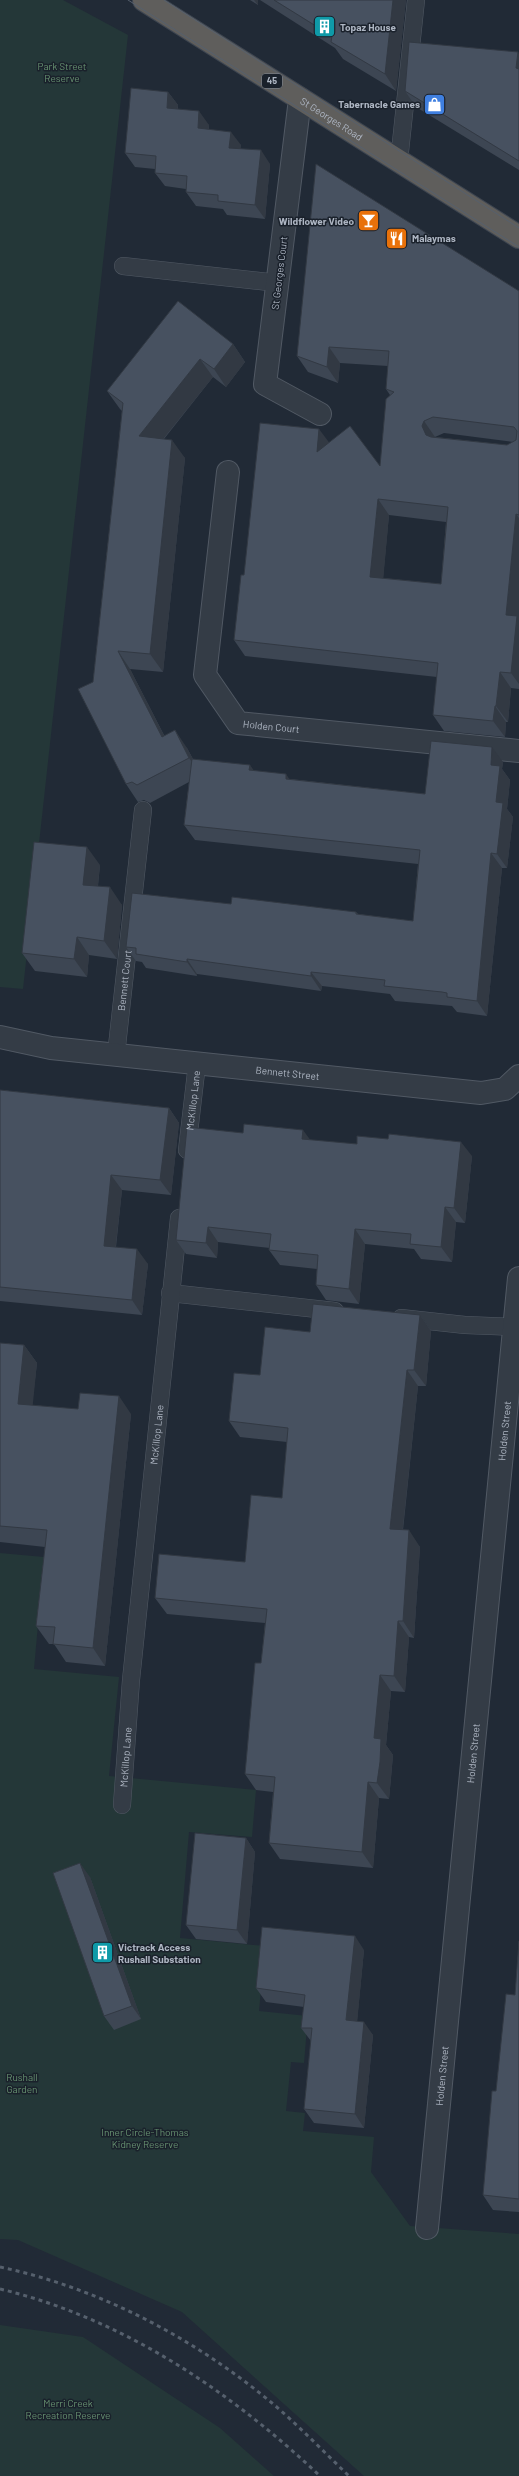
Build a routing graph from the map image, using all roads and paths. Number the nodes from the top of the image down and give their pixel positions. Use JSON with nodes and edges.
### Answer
{"nodes":[{"id":1,"x":144,"y":0,"type":"edge"},
{"id":2,"x":416,"y":0,"type":"edge"},
{"id":3,"x":300,"y":99,"type":"junction"},
{"id":4,"x":399,"y":162,"type":"junction"},
{"id":5,"x":519,"y":237,"type":"edge"},
{"id":6,"x":123,"y":266,"type":"dead end"},
{"id":7,"x":278,"y":283,"type":"junction"},
{"id":8,"x":320,"y":414,"type":"dead end"},
{"id":9,"x":228,"y":472,"type":"dead end"},
{"id":10,"x":519,"y":751,"type":"edge"},
{"id":11,"x":143,"y":810,"type":"dead end"},
{"id":12,"x":0,"y":1037,"type":"edge"},
{"id":13,"x":0,"y":1048,"type":"edge"},
{"id":14,"x":51,"y":1048,"type":"junction"},
{"id":15,"x":116,"y":1056,"type":"junction"},
{"id":16,"x":197,"y":1064,"type":"junction"},
{"id":17,"x":519,"y":1076,"type":"edge"},
{"id":18,"x":185,"y":1162,"type":"edge"},
{"id":19,"x":181,"y":1201,"type":"edge"},
{"id":20,"x":519,"y":1278,"type":"edge"},
{"id":21,"x":170,"y":1293,"type":"junction"},
{"id":22,"x":349,"y":1312,"type":"edge"},
{"id":23,"x":388,"y":1317,"type":"edge"},
{"id":24,"x":515,"y":1328,"type":"junction"},
{"id":25,"x":122,"y":1805,"type":"dead end"},
{"id":26,"x":427,"y":2228,"type":"dead end"}],
"edges":[{"from":1,"to":3,"type":"highway","name":"St Georges Road","number":"45"},
{"from":2,"to":4,"type":"lane"},
{"from":3,"to":4,"type":"highway","name":"St Georges Road","number":"45"},
{"from":3,"to":7,"type":"street","name":"St Georges Court"},
{"from":4,"to":5,"type":"highway","name":"St Georges Road","number":"45"},
{"from":6,"to":7,"type":"lane"},
{"from":7,"to":8,"type":"street","name":"St Georges Court"},
{"from":9,"to":10,"type":"street","name":"Holden Court"},
{"from":11,"to":15,"type":"lane","name":"Bennett Court"},
{"from":12,"to":14,"type":"street","name":"Bennett Street"},
{"from":13,"to":14,"type":"street","name":"Bennett Street"},
{"from":14,"to":15,"type":"street","name":"Bennett Street"},
{"from":15,"to":16,"type":"street","name":"Bennett Street"},
{"from":16,"to":17,"type":"street","name":"Bennett Street"},
{"from":16,"to":18,"type":"lane","name":"McKillop Lane"},
{"from":19,"to":21,"type":"lane","name":"McKillop Lane"},
{"from":20,"to":24,"type":"street","name":"Holden Street"},
{"from":21,"to":22,"type":"lane"},
{"from":21,"to":25,"type":"lane","name":"McKillop Lane"},
{"from":23,"to":24,"type":"lane"},
{"from":24,"to":26,"type":"street","name":"Holden Street"}]}
